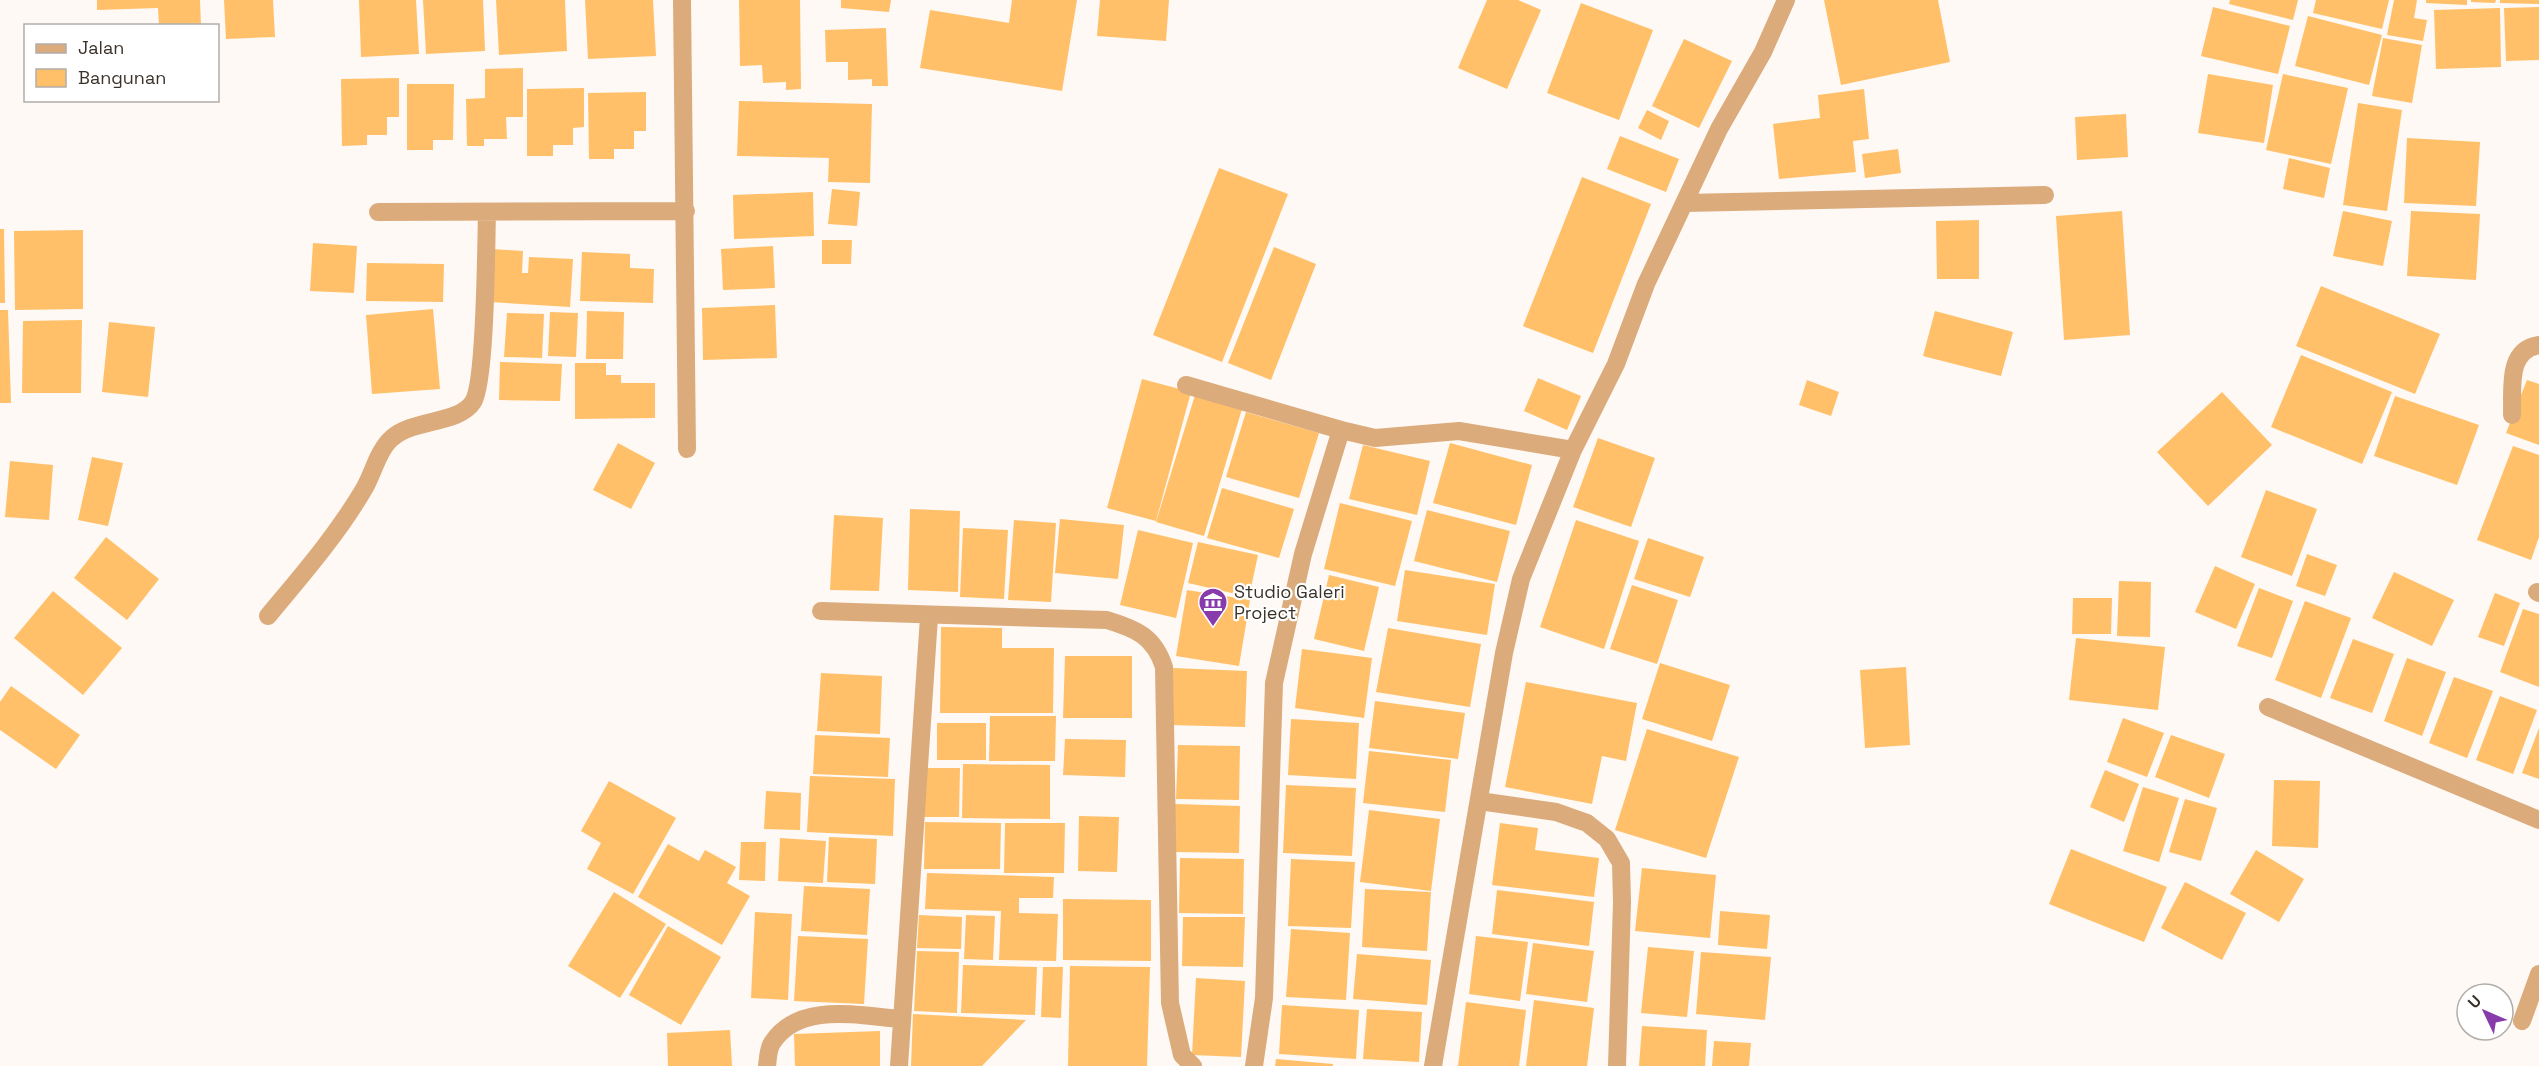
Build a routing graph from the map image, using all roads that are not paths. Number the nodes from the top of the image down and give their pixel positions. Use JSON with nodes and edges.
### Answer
{"nodes":[{"id":1,"x":682,"y":0,"type":"edge"},
{"id":2,"x":1786,"y":0,"type":"edge"},
{"id":3,"x":2045,"y":195,"type":"dead end"},
{"id":4,"x":1685,"y":203,"type":"junction"},
{"id":5,"x":686,"y":211,"type":"junction"},
{"id":6,"x":378,"y":212,"type":"dead end"},
{"id":7,"x":487,"y":212,"type":"junction"},
{"id":8,"x":2539,"y":345,"type":"edge"},
{"id":9,"x":1186,"y":385,"type":"dead end"},
{"id":10,"x":2512,"y":415,"type":"dead end"},
{"id":11,"x":1341,"y":430,"type":"junction"},
{"id":12,"x":687,"y":449,"type":"dead end"},
{"id":13,"x":1573,"y":450,"type":"junction"},
{"id":14,"x":821,"y":611,"type":"dead end"},
{"id":15,"x":268,"y":616,"type":"dead end"},
{"id":16,"x":929,"y":616,"type":"junction"},
{"id":17,"x":2268,"y":707,"type":"dead end"},
{"id":18,"x":1479,"y":801,"type":"junction"},
{"id":19,"x":2539,"y":820,"type":"edge"},
{"id":20,"x":2539,"y":974,"type":"edge"},
{"id":21,"x":901,"y":1019,"type":"junction"},
{"id":22,"x":2522,"y":1021,"type":"dead end"},
{"id":23,"x":767,"y":1066,"type":"edge"},
{"id":24,"x":899,"y":1066,"type":"edge"},
{"id":25,"x":1193,"y":1066,"type":"edge"},
{"id":26,"x":1254,"y":1066,"type":"edge"},
{"id":27,"x":1433,"y":1066,"type":"edge"},
{"id":28,"x":1617,"y":1066,"type":"edge"}],
"edges":[{"from":1,"to":5,"type":"street"},
{"from":2,"to":4,"type":"street"},
{"from":3,"to":4,"type":"street"},
{"from":4,"to":13,"type":"street"},
{"from":5,"to":7,"type":"street"},
{"from":5,"to":12,"type":"street"},
{"from":6,"to":7,"type":"street"},
{"from":7,"to":15,"type":"street"},
{"from":8,"to":10,"type":"street"},
{"from":9,"to":11,"type":"street"},
{"from":11,"to":13,"type":"street"},
{"from":11,"to":26,"type":"street"},
{"from":13,"to":18,"type":"street"},
{"from":14,"to":16,"type":"street"},
{"from":16,"to":21,"type":"street"},
{"from":16,"to":25,"type":"street"},
{"from":17,"to":19,"type":"street"},
{"from":18,"to":27,"type":"street"},
{"from":18,"to":28,"type":"street"},
{"from":20,"to":22,"type":"street"},
{"from":21,"to":23,"type":"street"},
{"from":21,"to":24,"type":"street"}]}
